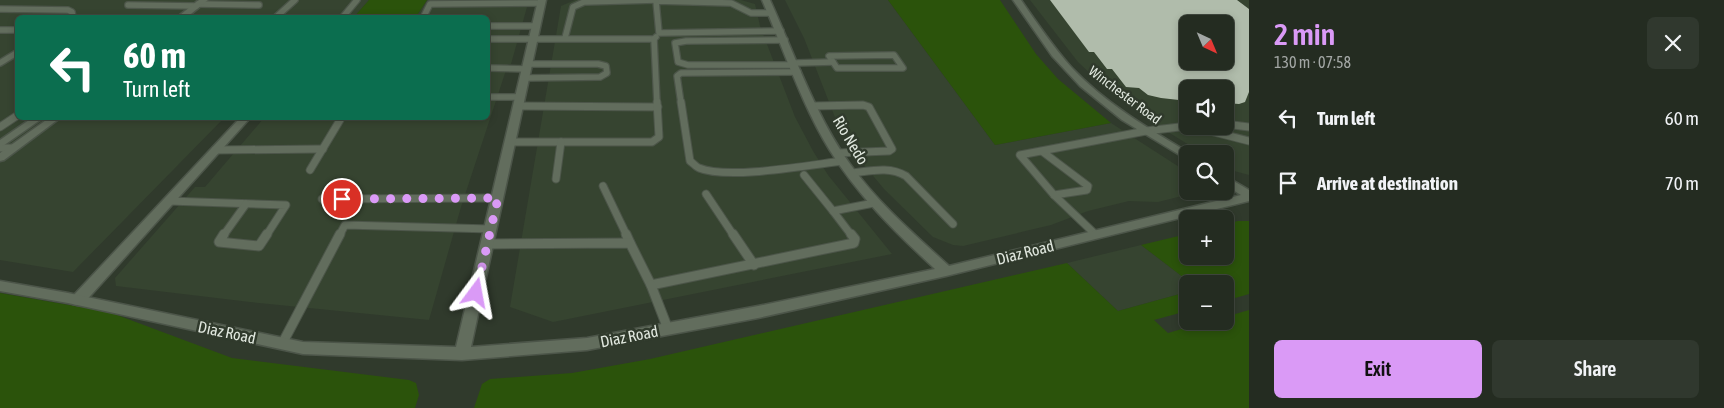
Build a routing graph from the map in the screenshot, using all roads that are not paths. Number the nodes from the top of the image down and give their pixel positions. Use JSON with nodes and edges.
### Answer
{"nodes":[{"id":1,"x":295,"y":0,"type":"edge"},
{"id":2,"x":357,"y":0,"type":"edge"},
{"id":3,"x":766,"y":0,"type":"edge"},
{"id":4,"x":1017,"y":0,"type":"edge"},
{"id":5,"x":656,"y":1,"type":"edge"},
{"id":6,"x":542,"y":2,"type":"edge"},
{"id":7,"x":199,"y":4,"type":"edge"},
{"id":8,"x":128,"y":5,"type":"dead end"},
{"id":9,"x":259,"y":6,"type":"dead end"},
{"id":10,"x":0,"y":9,"type":"edge"},
{"id":11,"x":772,"y":13,"type":"junction"},
{"id":12,"x":72,"y":15,"type":"edge"},
{"id":13,"x":184,"y":15,"type":"edge"},
{"id":14,"x":278,"y":15,"type":"edge"},
{"id":15,"x":344,"y":15,"type":"edge"},
{"id":16,"x":424,"y":15,"type":"edge"},
{"id":17,"x":490,"y":26,"type":"edge"},
{"id":18,"x":536,"y":26,"type":"junction"},
{"id":19,"x":0,"y":30,"type":"edge"},
{"id":20,"x":15,"y":30,"type":"edge"},
{"id":21,"x":659,"y":33,"type":"junction"},
{"id":22,"x":783,"y":36,"type":"junction"},
{"id":23,"x":534,"y":38,"type":"junction"},
{"id":24,"x":566,"y":38,"type":"junction"},
{"id":25,"x":490,"y":39,"type":"edge"},
{"id":26,"x":654,"y":40,"type":"junction"},
{"id":27,"x":15,"y":54,"type":"edge"},
{"id":28,"x":833,"y":62,"type":"junction"},
{"id":29,"x":0,"y":63,"type":"edge"},
{"id":30,"x":796,"y":66,"type":"junction"},
{"id":31,"x":490,"y":68,"type":"edge"},
{"id":32,"x":526,"y":70,"type":"junction"},
{"id":33,"x":490,"y":97,"type":"edge"},
{"id":34,"x":520,"y":101,"type":"junction"},
{"id":35,"x":813,"y":106,"type":"junction"},
{"id":36,"x":658,"y":107,"type":"junction"},
{"id":37,"x":15,"y":117,"type":"edge"},
{"id":38,"x":35,"y":120,"type":"edge"},
{"id":39,"x":52,"y":120,"type":"edge"},
{"id":40,"x":243,"y":120,"type":"edge"},
{"id":41,"x":340,"y":120,"type":"dead end"},
{"id":42,"x":1234,"y":125,"type":"edge"},
{"id":43,"x":1249,"y":126,"type":"edge"},
{"id":44,"x":0,"y":127,"type":"edge"},
{"id":45,"x":1179,"y":127,"type":"edge"},
{"id":46,"x":1146,"y":131,"type":"junction"},
{"id":47,"x":1226,"y":135,"type":"edge"},
{"id":48,"x":1249,"y":141,"type":"edge"},
{"id":49,"x":510,"y":142,"type":"junction"},
{"id":50,"x":561,"y":142,"type":"junction"},
{"id":51,"x":0,"y":146,"type":"edge"},
{"id":52,"x":13,"y":148,"type":"junction"},
{"id":53,"x":323,"y":149,"type":"junction"},
{"id":54,"x":215,"y":150,"type":"junction"},
{"id":55,"x":1179,"y":151,"type":"edge"},
{"id":56,"x":1043,"y":152,"type":"junction"},
{"id":57,"x":841,"y":157,"type":"junction"},
{"id":58,"x":0,"y":158,"type":"edge"},
{"id":59,"x":310,"y":170,"type":"dead end"},
{"id":60,"x":852,"y":173,"type":"junction"},
{"id":61,"x":804,"y":175,"type":"dead end"},
{"id":62,"x":556,"y":179,"type":"dead end"},
{"id":63,"x":603,"y":186,"type":"dead end"},
{"id":64,"x":1234,"y":186,"type":"edge"},
{"id":65,"x":706,"y":194,"type":"dead end"},
{"id":66,"x":1054,"y":195,"type":"junction"},
{"id":67,"x":1249,"y":196,"type":"edge"},
{"id":68,"x":498,"y":198,"type":"junction"},
{"id":69,"x":322,"y":199,"type":"dead end"},
{"id":70,"x":169,"y":201,"type":"junction"},
{"id":71,"x":874,"y":203,"type":"junction"},
{"id":72,"x":246,"y":204,"type":"junction"},
{"id":73,"x":833,"y":211,"type":"junction"},
{"id":74,"x":953,"y":224,"type":"dead end"},
{"id":75,"x":491,"y":229,"type":"junction"},
{"id":76,"x":1095,"y":234,"type":"junction"},
{"id":77,"x":630,"y":243,"type":"junction"},
{"id":78,"x":487,"y":244,"type":"junction"},
{"id":79,"x":754,"y":265,"type":"junction"},
{"id":80,"x":946,"y":272,"type":"junction"},
{"id":81,"x":652,"y":285,"type":"junction"},
{"id":82,"x":0,"y":286,"type":"edge"},
{"id":83,"x":78,"y":300,"type":"junction"},
{"id":84,"x":668,"y":329,"type":"junction"},
{"id":85,"x":282,"y":344,"type":"junction"},
{"id":86,"x":462,"y":354,"type":"junction"}],
"edges":[{"from":1,"to":14,"type":"lane"},
{"from":2,"to":15,"type":"lane"},
{"from":3,"to":11,"type":"street","name":"Rio Nedo"},
{"from":4,"to":46,"type":"street","name":"Winchester Road"},
{"from":5,"to":11,"type":"lane"},
{"from":5,"to":21,"type":"lane"},
{"from":5,"to":24,"type":"lane"},
{"from":6,"to":16,"type":"lane"},
{"from":6,"to":18,"type":"street"},
{"from":7,"to":8,"type":"lane"},
{"from":7,"to":9,"type":"lane"},
{"from":7,"to":13,"type":"street"},
{"from":10,"to":12,"type":"lane"},
{"from":11,"to":22,"type":"street","name":"Rio Nedo"},
{"from":17,"to":18,"type":"lane"},
{"from":18,"to":23,"type":"street"},
{"from":19,"to":20,"type":"lane"},
{"from":21,"to":22,"type":"lane"},
{"from":21,"to":26,"type":"lane"},
{"from":22,"to":30,"type":"street","name":"Rio Nedo"},
{"from":22,"to":30,"type":"lane"},
{"from":23,"to":24,"type":"lane"},
{"from":23,"to":25,"type":"lane"},
{"from":23,"to":32,"type":"street"},
{"from":24,"to":26,"type":"lane"},
{"from":26,"to":36,"type":"lane"},
{"from":27,"to":29,"type":"lane"},
{"from":28,"to":28,"type":"lane"},
{"from":28,"to":30,"type":"lane"},
{"from":30,"to":35,"type":"street","name":"Rio Nedo"},
{"from":30,"to":57,"type":"lane"},
{"from":31,"to":32,"type":"lane"},
{"from":32,"to":32,"type":"lane"},
{"from":32,"to":34,"type":"street"},
{"from":33,"to":34,"type":"lane"},
{"from":34,"to":36,"type":"lane"},
{"from":34,"to":49,"type":"street"},
{"from":35,"to":57,"type":"street","name":"Rio Nedo"},
{"from":35,"to":57,"type":"lane"},
{"from":36,"to":50,"type":"lane"},
{"from":37,"to":44,"type":"lane"},
{"from":38,"to":51,"type":"street"},
{"from":39,"to":52,"type":"street"},
{"from":40,"to":54,"type":"street"},
{"from":41,"to":53,"type":"lane"},
{"from":42,"to":43,"type":"lane"},
{"from":45,"to":46,"type":"lane"},
{"from":46,"to":55,"type":"street","name":"Winchester Road"},
{"from":46,"to":56,"type":"lane"},
{"from":47,"to":48,"type":"lane"},
{"from":49,"to":50,"type":"lane"},
{"from":49,"to":68,"type":"street"},
{"from":50,"to":62,"type":"lane"},
{"from":51,"to":52,"type":"lane"},
{"from":52,"to":58,"type":"street"},
{"from":53,"to":54,"type":"lane"},
{"from":53,"to":59,"type":"lane"},
{"from":54,"to":70,"type":"street"},
{"from":56,"to":66,"type":"lane"},
{"from":56,"to":66,"type":"lane"},
{"from":57,"to":60,"type":"street","name":"Rio Nedo"},
{"from":60,"to":71,"type":"street","name":"Rio Nedo"},
{"from":60,"to":74,"type":"lane"},
{"from":61,"to":73,"type":"lane"},
{"from":63,"to":77,"type":"lane"},
{"from":64,"to":67,"type":"street"},
{"from":65,"to":79,"type":"lane"},
{"from":66,"to":76,"type":"lane"},
{"from":67,"to":76,"type":"street","name":"Diaz Road"},
{"from":68,"to":69,"type":"lane"},
{"from":68,"to":75,"type":"street"},
{"from":70,"to":72,"type":"lane"},
{"from":70,"to":83,"type":"street"},
{"from":71,"to":73,"type":"lane"},
{"from":71,"to":80,"type":"street","name":"Rio Nedo"},
{"from":72,"to":72,"type":"lane"},
{"from":73,"to":79,"type":"lane"},
{"from":75,"to":78,"type":"street"},
{"from":75,"to":85,"type":"lane"},
{"from":76,"to":80,"type":"street","name":"Diaz Road"},
{"from":77,"to":78,"type":"lane"},
{"from":77,"to":81,"type":"lane"},
{"from":78,"to":86,"type":"street"},
{"from":79,"to":81,"type":"lane"},
{"from":80,"to":84,"type":"street","name":"Diaz Road"},
{"from":81,"to":84,"type":"lane"},
{"from":82,"to":83,"type":"street","name":"Diaz Road"},
{"from":83,"to":85,"type":"street","name":"Diaz Road"},
{"from":84,"to":86,"type":"street","name":"Diaz Road"},
{"from":85,"to":86,"type":"street","name":"Diaz Road"}]}
